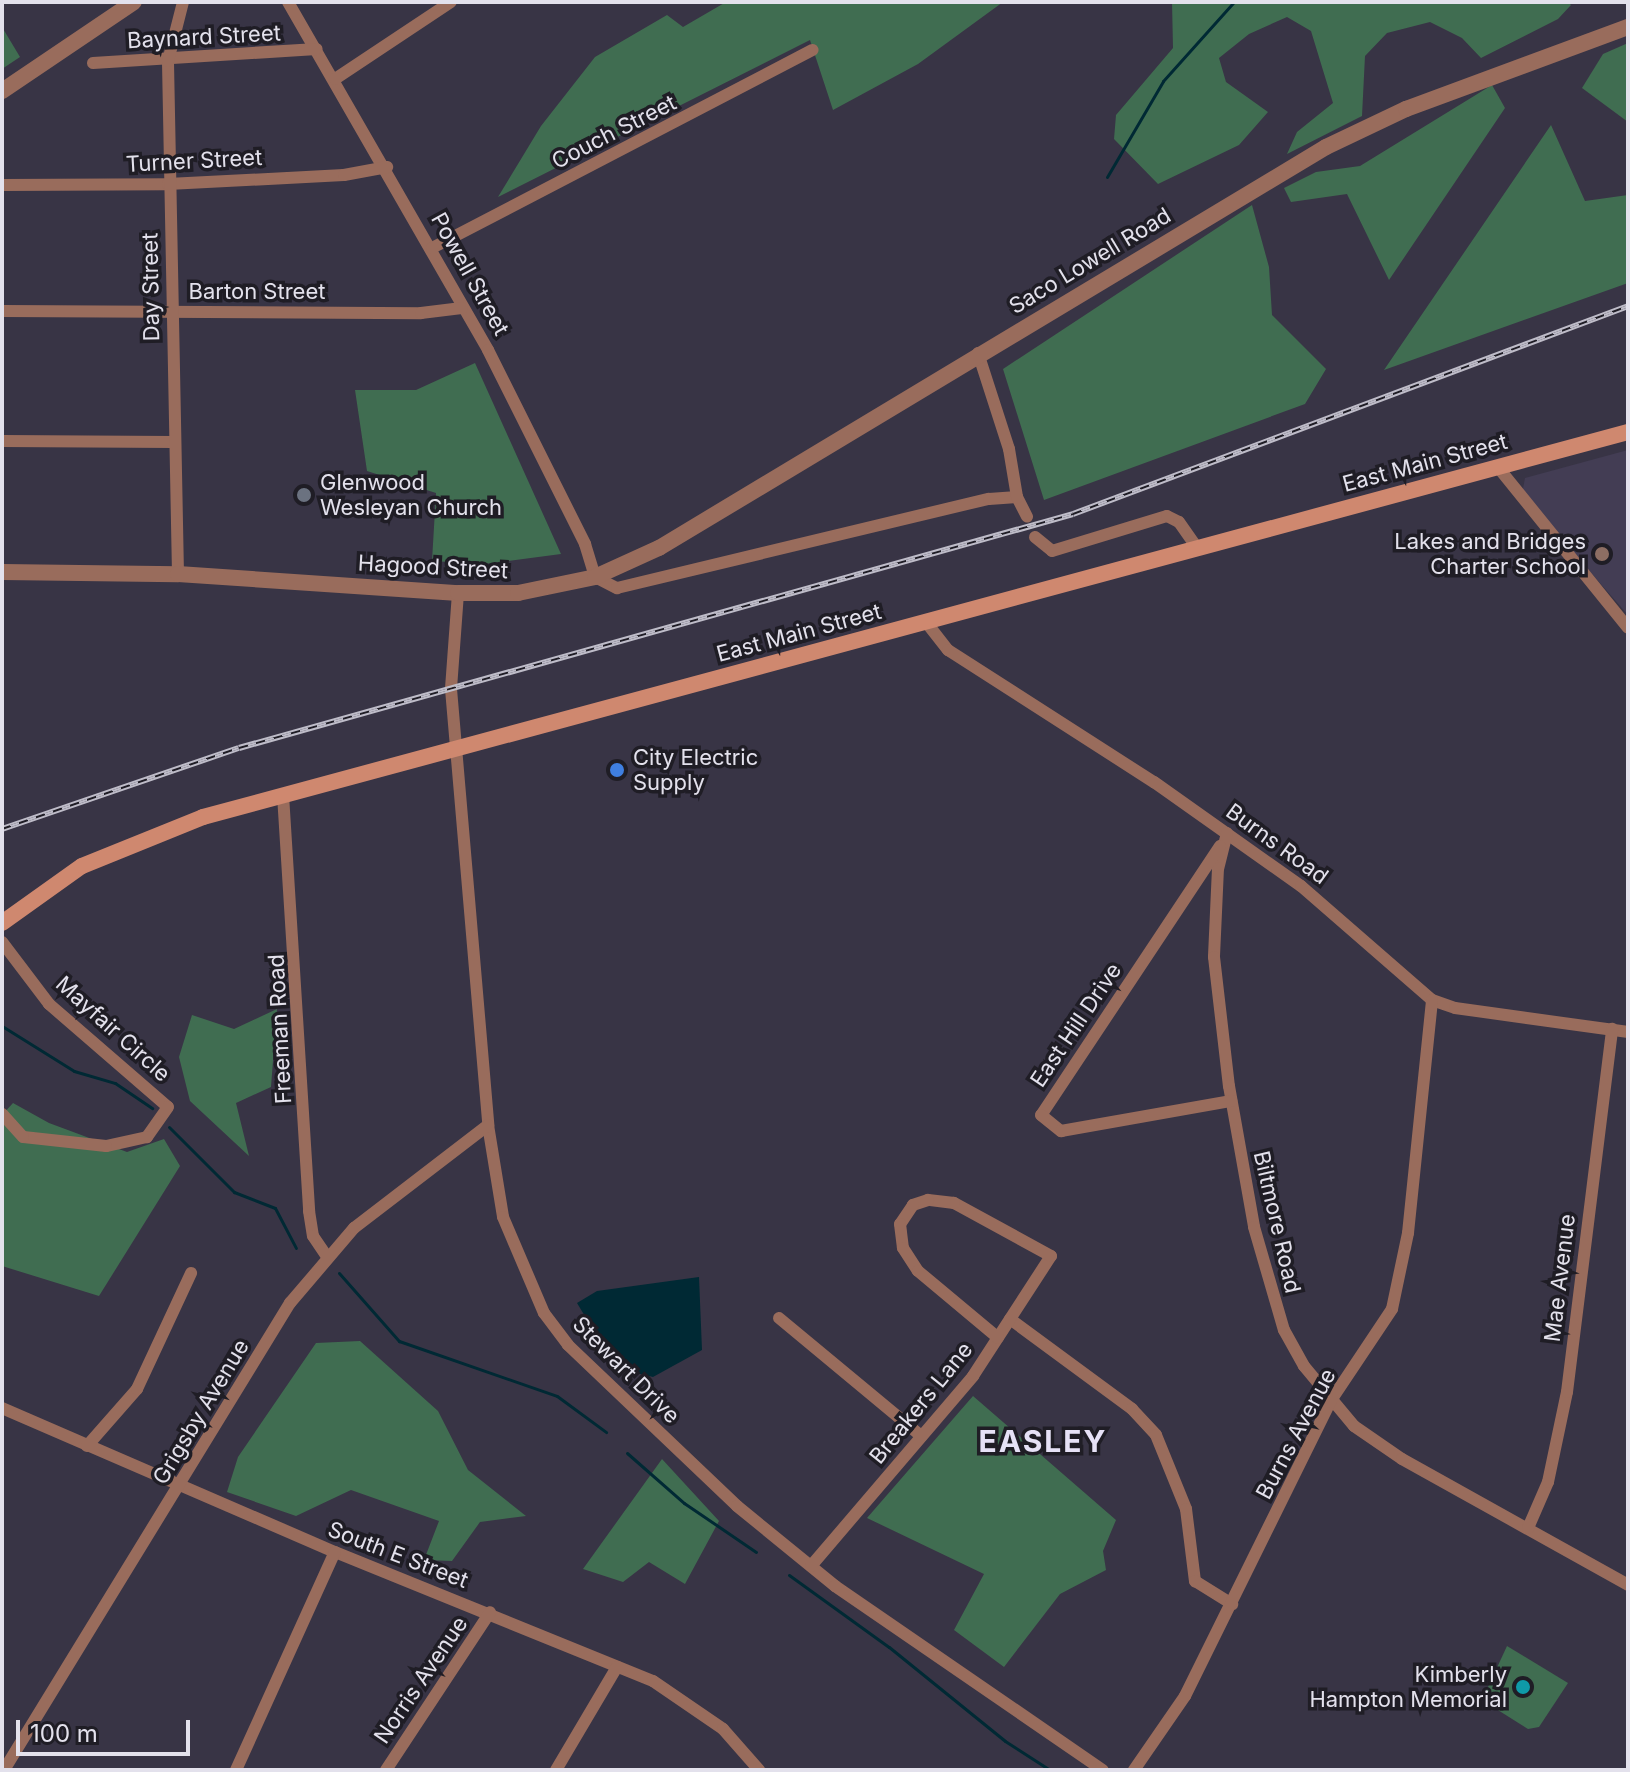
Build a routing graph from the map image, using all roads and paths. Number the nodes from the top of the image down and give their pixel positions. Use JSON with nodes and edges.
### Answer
{"nodes":[{"id":1,"x":134,"y":2,"type":"edge"},
{"id":2,"x":183,"y":2,"type":"edge"},
{"id":3,"x":288,"y":2,"type":"edge"},
{"id":4,"x":451,"y":2,"type":"edge"},
{"id":5,"x":1628,"y":27,"type":"edge"},
{"id":6,"x":317,"y":49,"type":"junction"},
{"id":7,"x":813,"y":50,"type":"dead end"},
{"id":8,"x":168,"y":61,"type":"junction"},
{"id":9,"x":93,"y":63,"type":"dead end"},
{"id":10,"x":335,"y":79,"type":"junction"},
{"id":11,"x":2,"y":91,"type":"edge"},
{"id":12,"x":387,"y":167,"type":"junction"},
{"id":13,"x":168,"y":184,"type":"junction"},
{"id":14,"x":2,"y":185,"type":"edge"},
{"id":15,"x":432,"y":248,"type":"junction"},
{"id":16,"x":462,"y":308,"type":"junction"},
{"id":17,"x":2,"y":311,"type":"edge"},
{"id":18,"x":173,"y":312,"type":"junction"},
{"id":19,"x":978,"y":353,"type":"junction"},
{"id":20,"x":1628,"y":432,"type":"edge"},
{"id":21,"x":2,"y":441,"type":"edge"},
{"id":22,"x":174,"y":442,"type":"junction"},
{"id":23,"x":1497,"y":466,"type":"junction"},
{"id":24,"x":1017,"y":497,"type":"junction"},
{"id":25,"x":1027,"y":517,"type":"dead end"},
{"id":26,"x":1035,"y":537,"type":"dead end"},
{"id":27,"x":1196,"y":546,"type":"junction"},
{"id":28,"x":2,"y":572,"type":"edge"},
{"id":29,"x":178,"y":574,"type":"junction"},
{"id":30,"x":595,"y":577,"type":"junction"},
{"id":31,"x":458,"y":593,"type":"junction"},
{"id":32,"x":926,"y":622,"type":"junction"},
{"id":33,"x":1628,"y":628,"type":"edge"},
{"id":34,"x":456,"y":748,"type":"junction"},
{"id":35,"x":283,"y":795,"type":"junction"},
{"id":36,"x":1227,"y":833,"type":"junction"},
{"id":37,"x":2,"y":923,"type":"edge"},
{"id":38,"x":2,"y":942,"type":"edge"},
{"id":39,"x":1432,"y":1000,"type":"junction"},
{"id":40,"x":1612,"y":1029,"type":"junction"},
{"id":41,"x":1628,"y":1032,"type":"edge"},
{"id":42,"x":1231,"y":1101,"type":"junction"},
{"id":43,"x":2,"y":1114,"type":"edge"},
{"id":44,"x":488,"y":1125,"type":"junction"},
{"id":45,"x":327,"y":1257,"type":"junction"},
{"id":46,"x":191,"y":1273,"type":"dead end"},
{"id":47,"x":779,"y":1318,"type":"dead end"},
{"id":48,"x":1010,"y":1319,"type":"junction"},
{"id":49,"x":998,"y":1338,"type":"junction"},
{"id":50,"x":1330,"y":1402,"type":"junction"},
{"id":51,"x":2,"y":1408,"type":"edge"},
{"id":52,"x":921,"y":1436,"type":"junction"},
{"id":53,"x":87,"y":1446,"type":"junction"},
{"id":54,"x":179,"y":1486,"type":"junction"},
{"id":55,"x":1528,"y":1528,"type":"junction"},
{"id":56,"x":335,"y":1552,"type":"junction"},
{"id":57,"x":811,"y":1566,"type":"junction"},
{"id":58,"x":1628,"y":1585,"type":"edge"},
{"id":59,"x":1232,"y":1604,"type":"junction"},
{"id":60,"x":490,"y":1612,"type":"junction"},
{"id":61,"x":617,"y":1667,"type":"junction"},
{"id":62,"x":4,"y":1770,"type":"edge"},
{"id":63,"x":236,"y":1770,"type":"edge"},
{"id":64,"x":386,"y":1770,"type":"edge"},
{"id":65,"x":556,"y":1770,"type":"edge"},
{"id":66,"x":759,"y":1770,"type":"edge"},
{"id":67,"x":1103,"y":1770,"type":"edge"},
{"id":68,"x":1134,"y":1770,"type":"edge"}],
"edges":[{"from":1,"to":11,"type":"street"},
{"from":2,"to":8,"type":"street","name":"Day Street"},
{"from":3,"to":6,"type":"street","name":"Powell Street"},
{"from":4,"to":10,"type":"street"},
{"from":5,"to":19,"type":"street","name":"Saco Lowell Road"},
{"from":6,"to":8,"type":"street","name":"Baynard Street"},
{"from":6,"to":10,"type":"street","name":"Powell Street"},
{"from":7,"to":15,"type":"street","name":"Couch Street"},
{"from":8,"to":9,"type":"street","name":"Baynard Street"},
{"from":8,"to":13,"type":"street","name":"Day Street"},
{"from":10,"to":12,"type":"street","name":"Powell Street"},
{"from":12,"to":13,"type":"street","name":"Turner Street"},
{"from":12,"to":15,"type":"street","name":"Powell Street"},
{"from":13,"to":14,"type":"street","name":"Turner Street"},
{"from":13,"to":18,"type":"street","name":"Day Street"},
{"from":15,"to":16,"type":"street","name":"Powell Street"},
{"from":16,"to":18,"type":"street","name":"Barton Street"},
{"from":16,"to":30,"type":"street","name":"Powell Street"},
{"from":17,"to":18,"type":"street","name":"Barton Street"},
{"from":18,"to":22,"type":"street","name":"Day Street"},
{"from":19,"to":24,"type":"street"},
{"from":19,"to":30,"type":"street","name":"Saco Lowell Road"},
{"from":20,"to":23,"type":"main road","name":"East Main Street"},
{"from":21,"to":22,"type":"street"},
{"from":22,"to":29,"type":"street","name":"Day Street"},
{"from":23,"to":27,"type":"main road","name":"East Main Street"},
{"from":23,"to":33,"type":"street"},
{"from":24,"to":25,"type":"street"},
{"from":24,"to":30,"type":"street","name":"Hagood Street"},
{"from":26,"to":27,"type":"street"},
{"from":27,"to":32,"type":"main road","name":"East Main Street"},
{"from":28,"to":29,"type":"street","name":"Hagood Street"},
{"from":29,"to":31,"type":"street","name":"Hagood Street"},
{"from":30,"to":31,"type":"street","name":"Hagood Street"},
{"from":31,"to":34,"type":"street","name":"Stewart Drive"},
{"from":32,"to":34,"type":"main road","name":"East Main Street"},
{"from":32,"to":36,"type":"street","name":"Burns Road"},
{"from":34,"to":35,"type":"main road","name":"East Main Street"},
{"from":34,"to":44,"type":"street","name":"Stewart Drive"},
{"from":35,"to":37,"type":"main road","name":"East Main Street"},
{"from":35,"to":45,"type":"street","name":"Freeman Road"},
{"from":36,"to":39,"type":"street","name":"Burns Road"},
{"from":36,"to":42,"type":"street","name":"Biltmore Road"},
{"from":36,"to":42,"type":"street","name":"East Hill Drive"},
{"from":38,"to":43,"type":"street","name":"Mayfair Circle"},
{"from":39,"to":40,"type":"street","name":"Burns Road"},
{"from":39,"to":50,"type":"street","name":"Burns Avenue"},
{"from":40,"to":41,"type":"street","name":"Burns Road"},
{"from":40,"to":55,"type":"street","name":"Mae Avenue"},
{"from":42,"to":50,"type":"street","name":"Biltmore Road"},
{"from":44,"to":45,"type":"street","name":"Grigsby Avenue"},
{"from":44,"to":57,"type":"street","name":"Stewart Drive"},
{"from":45,"to":54,"type":"street","name":"Grigsby Avenue"},
{"from":46,"to":53,"type":"street"},
{"from":47,"to":52,"type":"street"},
{"from":48,"to":49,"type":"street","name":"Breakers Lane"},
{"from":48,"to":49,"type":"street","name":"Breakers Lane"},
{"from":48,"to":59,"type":"street"},
{"from":49,"to":52,"type":"street","name":"Breakers Lane"},
{"from":50,"to":55,"type":"street","name":"Biltmore Road"},
{"from":50,"to":59,"type":"street","name":"Burns Avenue"},
{"from":51,"to":53,"type":"street","name":"South E Street"},
{"from":52,"to":57,"type":"street","name":"Breakers Lane"},
{"from":53,"to":54,"type":"street","name":"South E Street"},
{"from":54,"to":56,"type":"street","name":"South E Street"},
{"from":54,"to":62,"type":"street","name":"Grigsby Avenue"},
{"from":55,"to":58,"type":"street","name":"Biltmore Road"},
{"from":56,"to":60,"type":"street","name":"South E Street"},
{"from":56,"to":63,"type":"street"},
{"from":57,"to":67,"type":"street","name":"Stewart Drive"},
{"from":59,"to":68,"type":"street","name":"Burns Avenue"},
{"from":60,"to":61,"type":"street","name":"South E Street"},
{"from":60,"to":64,"type":"street","name":"Norris Avenue"},
{"from":61,"to":65,"type":"street"},
{"from":61,"to":66,"type":"street","name":"South E Street"}]}
